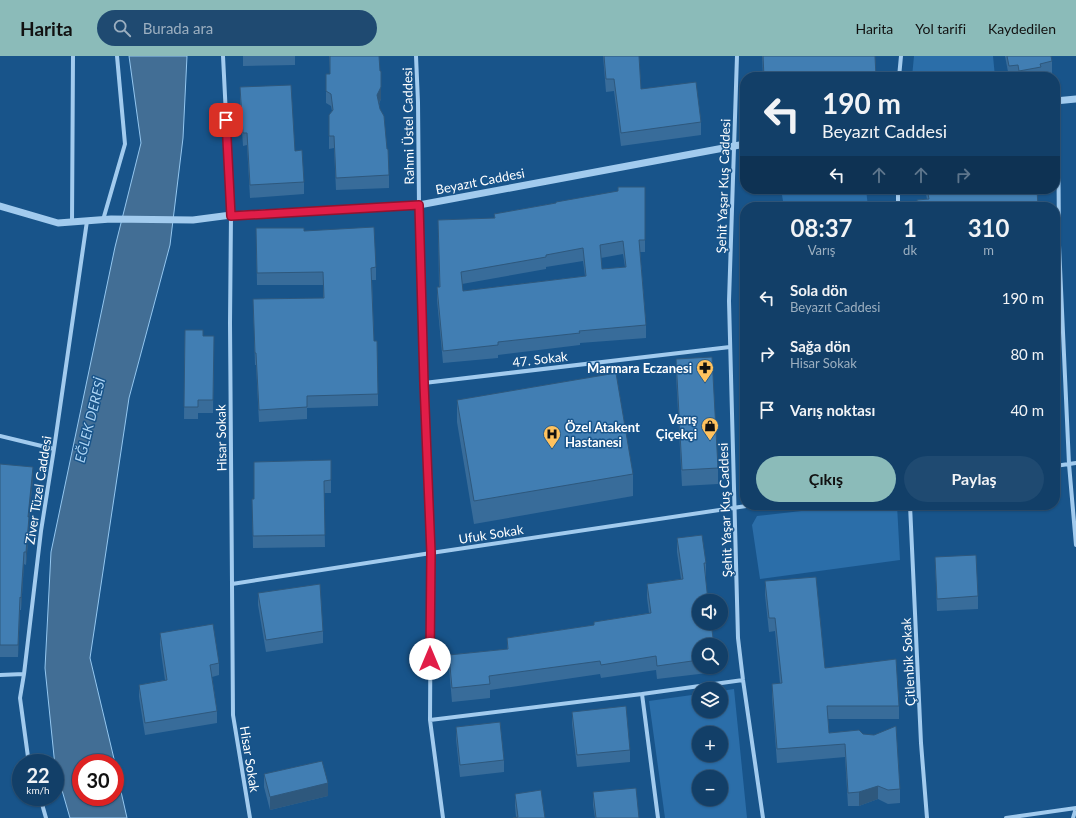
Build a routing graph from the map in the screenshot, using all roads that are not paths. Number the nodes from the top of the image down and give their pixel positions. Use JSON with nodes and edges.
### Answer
{"nodes":[{"id":1,"x":73,"y":56,"type":"edge"},
{"id":2,"x":117,"y":56,"type":"edge"},
{"id":3,"x":223,"y":56,"type":"edge"},
{"id":4,"x":416,"y":56,"type":"edge"},
{"id":5,"x":737,"y":56,"type":"edge"},
{"id":6,"x":901,"y":56,"type":"edge"},
{"id":7,"x":899,"y":72,"type":"edge"},
{"id":8,"x":1076,"y":98,"type":"edge"},
{"id":9,"x":1060,"y":101,"type":"edge"},
{"id":10,"x":740,"y":144,"type":"edge"},
{"id":11,"x":734,"y":145,"type":"junction"},
{"id":12,"x":419,"y":205,"type":"junction"},
{"id":13,"x":0,"y":206,"type":"edge"},
{"id":14,"x":231,"y":216,"type":"junction"},
{"id":15,"x":102,"y":220,"type":"junction"},
{"id":16,"x":87,"y":221,"type":"junction"},
{"id":17,"x":72,"y":222,"type":"junction"},
{"id":18,"x":1060,"y":267,"type":"edge"},
{"id":19,"x":730,"y":347,"type":"junction"},
{"id":20,"x":424,"y":383,"type":"junction"},
{"id":21,"x":0,"y":436,"type":"edge"},
{"id":22,"x":54,"y":449,"type":"junction"},
{"id":23,"x":1076,"y":463,"type":"edge"},
{"id":24,"x":1069,"y":464,"type":"junction"},
{"id":25,"x":1060,"y":465,"type":"edge"},
{"id":26,"x":740,"y":507,"type":"edge"},
{"id":27,"x":734,"y":508,"type":"junction"},
{"id":28,"x":910,"y":510,"type":"edge"},
{"id":29,"x":1076,"y":545,"type":"edge"},
{"id":30,"x":431,"y":553,"type":"junction"},
{"id":31,"x":232,"y":584,"type":"junction"},
{"id":32,"x":24,"y":674,"type":"junction"},
{"id":33,"x":0,"y":675,"type":"edge"},
{"id":34,"x":743,"y":680,"type":"junction"},
{"id":35,"x":642,"y":694,"type":"junction"},
{"id":36,"x":430,"y":720,"type":"junction"},
{"id":37,"x":29,"y":754,"type":"edge"},
{"id":38,"x":43,"y":806,"type":"edge"},
{"id":39,"x":1076,"y":808,"type":"edge"},
{"id":40,"x":46,"y":818,"type":"edge"},
{"id":41,"x":250,"y":818,"type":"edge"},
{"id":42,"x":443,"y":818,"type":"edge"},
{"id":43,"x":658,"y":818,"type":"edge"},
{"id":44,"x":763,"y":818,"type":"edge"},
{"id":45,"x":927,"y":818,"type":"edge"},
{"id":46,"x":1006,"y":818,"type":"edge"},
{"id":47,"x":1073,"y":818,"type":"edge"}],
"edges":[{"from":1,"to":17,"type":"street"},
{"from":2,"to":15,"type":"street"},
{"from":3,"to":14,"type":"street","name":"Hisar Sokak"},
{"from":4,"to":12,"type":"street","name":"Rahmi Üstel Caddesi"},
{"from":5,"to":11,"type":"street","name":"Şehit Yaşar Kuş Caddesi"},
{"from":6,"to":7,"type":"street"},
{"from":8,"to":9,"type":"street"},
{"from":10,"to":11,"type":"street","name":"Beyazıt Caddesi"},
{"from":11,"to":12,"type":"street","name":"Beyazıt Caddesi"},
{"from":11,"to":19,"type":"street","name":"Şehit Yaşar Kuş Caddesi"},
{"from":12,"to":14,"type":"street","name":"Beyazıt Caddesi"},
{"from":12,"to":20,"type":"street","name":"Rahmi Üstel Caddesi"},
{"from":13,"to":17,"type":"street","name":"Beyazıt Caddesi"},
{"from":14,"to":15,"type":"street","name":"Beyazıt Caddesi"},
{"from":14,"to":31,"type":"street","name":"Hisar Sokak"},
{"from":15,"to":16,"type":"street","name":"Beyazıt Caddesi"},
{"from":16,"to":17,"type":"street","name":"Beyazıt Caddesi"},
{"from":16,"to":22,"type":"street","name":"Ziver Tüzel Caddesi"},
{"from":18,"to":24,"type":"street"},
{"from":19,"to":20,"type":"street","name":"47. Sokak"},
{"from":19,"to":27,"type":"street","name":"Şehit Yaşar Kuş Caddesi"},
{"from":20,"to":30,"type":"street","name":"Rahmi Üstel Caddesi"},
{"from":21,"to":22,"type":"street"},
{"from":22,"to":32,"type":"street","name":"Ziver Tüzel Caddesi"},
{"from":23,"to":24,"type":"street"},
{"from":24,"to":25,"type":"street"},
{"from":24,"to":29,"type":"street"},
{"from":26,"to":27,"type":"street","name":"Ufuk Sokak"},
{"from":27,"to":30,"type":"street","name":"Ufuk Sokak"},
{"from":27,"to":34,"type":"street","name":"Şehit Yaşar Kuş Caddesi"},
{"from":28,"to":45,"type":"street","name":"Çitlenbik Sokak"},
{"from":30,"to":31,"type":"street","name":"Ufuk Sokak"},
{"from":30,"to":36,"type":"street","name":"Rahmi Üstel Caddesi"},
{"from":31,"to":41,"type":"street","name":"Hisar Sokak"},
{"from":32,"to":33,"type":"street"},
{"from":32,"to":37,"type":"street","name":"Ziver Tüzel Caddesi"},
{"from":34,"to":35,"type":"street"},
{"from":34,"to":44,"type":"street","name":"Şehit Yaşar Kuş Caddesi"},
{"from":35,"to":36,"type":"street"},
{"from":35,"to":43,"type":"street"},
{"from":36,"to":42,"type":"street","name":"Rahmi Üstel Caddesi"},
{"from":38,"to":40,"type":"street"},
{"from":39,"to":46,"type":"street"},
{"from":39,"to":47,"type":"street"}]}
